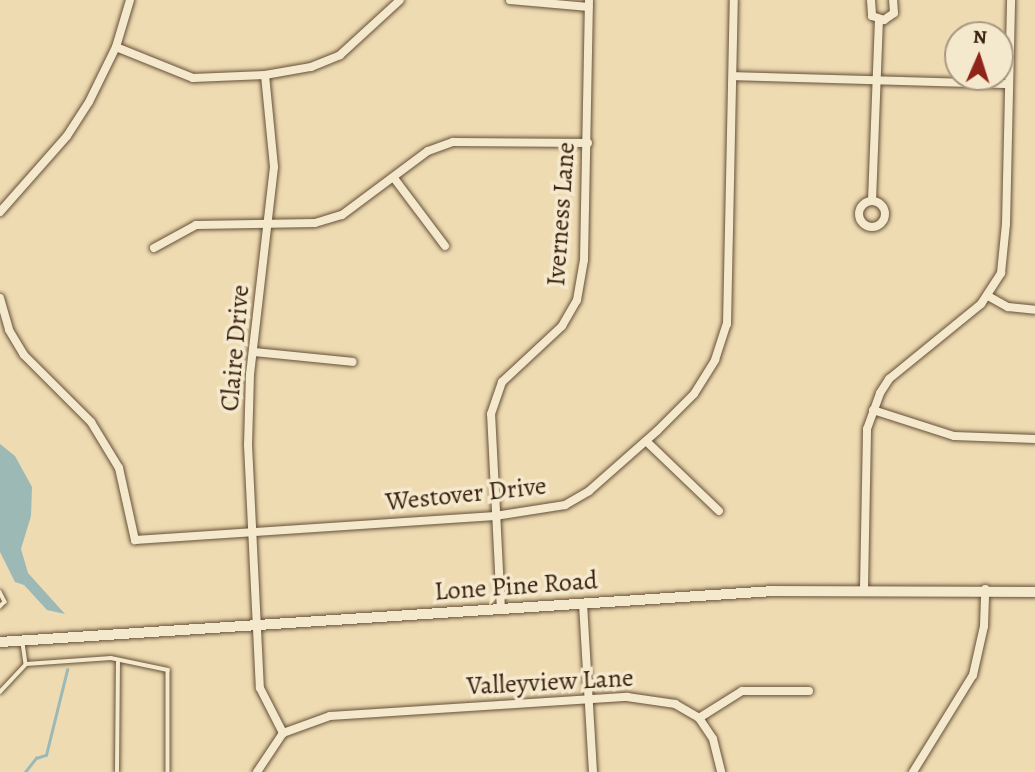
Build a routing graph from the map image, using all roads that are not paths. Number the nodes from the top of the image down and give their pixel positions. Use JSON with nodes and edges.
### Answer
{"nodes":[{"id":1,"x":130,"y":0,"type":"edge"},
{"id":2,"x":400,"y":0,"type":"edge"},
{"id":3,"x":510,"y":0,"type":"edge"},
{"id":4,"x":734,"y":0,"type":"edge"},
{"id":5,"x":871,"y":0,"type":"edge"},
{"id":6,"x":893,"y":0,"type":"edge"},
{"id":7,"x":1011,"y":0,"type":"edge"},
{"id":8,"x":589,"y":3,"type":"edge"},
{"id":9,"x":879,"y":20,"type":"junction"},
{"id":10,"x":1010,"y":21,"type":"edge"},
{"id":11,"x":116,"y":47,"type":"junction"},
{"id":12,"x":265,"y":75,"type":"junction"},
{"id":13,"x":733,"y":76,"type":"junction"},
{"id":14,"x":875,"y":80,"type":"junction"},
{"id":15,"x":944,"y":82,"type":"edge"},
{"id":16,"x":1009,"y":91,"type":"edge"},
{"id":17,"x":587,"y":143,"type":"junction"},
{"id":18,"x":394,"y":178,"type":"junction"},
{"id":19,"x":872,"y":201,"type":"dead end"},
{"id":20,"x":0,"y":212,"type":"edge"},
{"id":21,"x":269,"y":224,"type":"junction"},
{"id":22,"x":445,"y":246,"type":"dead end"},
{"id":23,"x":154,"y":248,"type":"dead end"},
{"id":24,"x":988,"y":296,"type":"junction"},
{"id":25,"x":0,"y":298,"type":"edge"},
{"id":26,"x":1035,"y":310,"type":"edge"},
{"id":27,"x":253,"y":352,"type":"junction"},
{"id":28,"x":354,"y":362,"type":"dead end"},
{"id":29,"x":873,"y":410,"type":"junction"},
{"id":30,"x":1035,"y":439,"type":"edge"},
{"id":31,"x":646,"y":441,"type":"junction"},
{"id":32,"x":719,"y":511,"type":"dead end"},
{"id":33,"x":495,"y":516,"type":"junction"},
{"id":34,"x":254,"y":532,"type":"junction"},
{"id":35,"x":864,"y":588,"type":"junction"},
{"id":36,"x":985,"y":589,"type":"junction"},
{"id":37,"x":0,"y":592,"type":"edge"},
{"id":38,"x":1035,"y":592,"type":"edge"},
{"id":39,"x":583,"y":604,"type":"junction"},
{"id":40,"x":0,"y":607,"type":"edge"},
{"id":41,"x":501,"y":610,"type":"junction"},
{"id":42,"x":257,"y":625,"type":"junction"},
{"id":43,"x":23,"y":640,"type":"junction"},
{"id":44,"x":0,"y":642,"type":"edge"},
{"id":45,"x":118,"y":663,"type":"junction"},
{"id":46,"x":26,"y":664,"type":"junction"},
{"id":47,"x":810,"y":691,"type":"dead end"},
{"id":48,"x":0,"y":692,"type":"edge"},
{"id":49,"x":587,"y":699,"type":"junction"},
{"id":50,"x":699,"y":718,"type":"junction"},
{"id":51,"x":283,"y":733,"type":"junction"},
{"id":52,"x":117,"y":772,"type":"edge"},
{"id":53,"x":168,"y":772,"type":"edge"},
{"id":54,"x":257,"y":772,"type":"edge"},
{"id":55,"x":593,"y":772,"type":"edge"},
{"id":56,"x":721,"y":772,"type":"edge"},
{"id":57,"x":913,"y":772,"type":"edge"}],
"edges":[{"from":1,"to":11,"type":"street"},
{"from":2,"to":12,"type":"street"},
{"from":3,"to":8,"type":"street"},
{"from":4,"to":13,"type":"street","name":"Westover Drive"},
{"from":5,"to":9,"type":"street"},
{"from":6,"to":9,"type":"street"},
{"from":7,"to":10,"type":"street"},
{"from":8,"to":17,"type":"street","name":"Iverness Lane"},
{"from":9,"to":14,"type":"street"},
{"from":11,"to":12,"type":"street"},
{"from":11,"to":20,"type":"street"},
{"from":12,"to":21,"type":"street","name":"Claire Drive"},
{"from":13,"to":14,"type":"street"},
{"from":13,"to":31,"type":"street","name":"Westover Drive"},
{"from":14,"to":15,"type":"street"},
{"from":14,"to":19,"type":"street"},
{"from":16,"to":24,"type":"street"},
{"from":17,"to":18,"type":"street"},
{"from":17,"to":33,"type":"street","name":"Iverness Lane"},
{"from":18,"to":21,"type":"street"},
{"from":18,"to":22,"type":"street"},
{"from":21,"to":23,"type":"street"},
{"from":21,"to":27,"type":"street","name":"Claire Drive"},
{"from":24,"to":26,"type":"street"},
{"from":24,"to":29,"type":"street"},
{"from":25,"to":34,"type":"street","name":"Westover Drive"},
{"from":27,"to":28,"type":"street"},
{"from":27,"to":34,"type":"street","name":"Claire Drive"},
{"from":29,"to":30,"type":"street"},
{"from":29,"to":35,"type":"street"},
{"from":31,"to":32,"type":"street"},
{"from":31,"to":33,"type":"street","name":"Westover Drive"},
{"from":33,"to":34,"type":"street","name":"Westover Drive"},
{"from":33,"to":41,"type":"street","name":"Iverness Lane"},
{"from":34,"to":42,"type":"street","name":"Claire Drive"},
{"from":35,"to":36,"type":"street","name":"Lone Pine Road"},
{"from":35,"to":39,"type":"street","name":"Lone Pine Road"},
{"from":36,"to":38,"type":"street","name":"Lone Pine Road"},
{"from":36,"to":57,"type":"street"},
{"from":37,"to":40,"type":"lane"},
{"from":39,"to":41,"type":"street","name":"Lone Pine Road"},
{"from":39,"to":49,"type":"street"},
{"from":41,"to":42,"type":"street","name":"Lone Pine Road"},
{"from":42,"to":43,"type":"street","name":"Lone Pine Road"},
{"from":42,"to":51,"type":"street","name":"Claire Drive"},
{"from":43,"to":44,"type":"street","name":"Lone Pine Road"},
{"from":43,"to":46,"type":"lane"},
{"from":45,"to":46,"type":"lane"},
{"from":45,"to":52,"type":"lane"},
{"from":45,"to":53,"type":"lane"},
{"from":46,"to":48,"type":"lane"},
{"from":47,"to":50,"type":"street"},
{"from":49,"to":50,"type":"street","name":"Valleyview Lane"},
{"from":49,"to":51,"type":"street","name":"Valleyview Lane"},
{"from":49,"to":55,"type":"street"},
{"from":50,"to":56,"type":"street"},
{"from":51,"to":54,"type":"street"}]}
